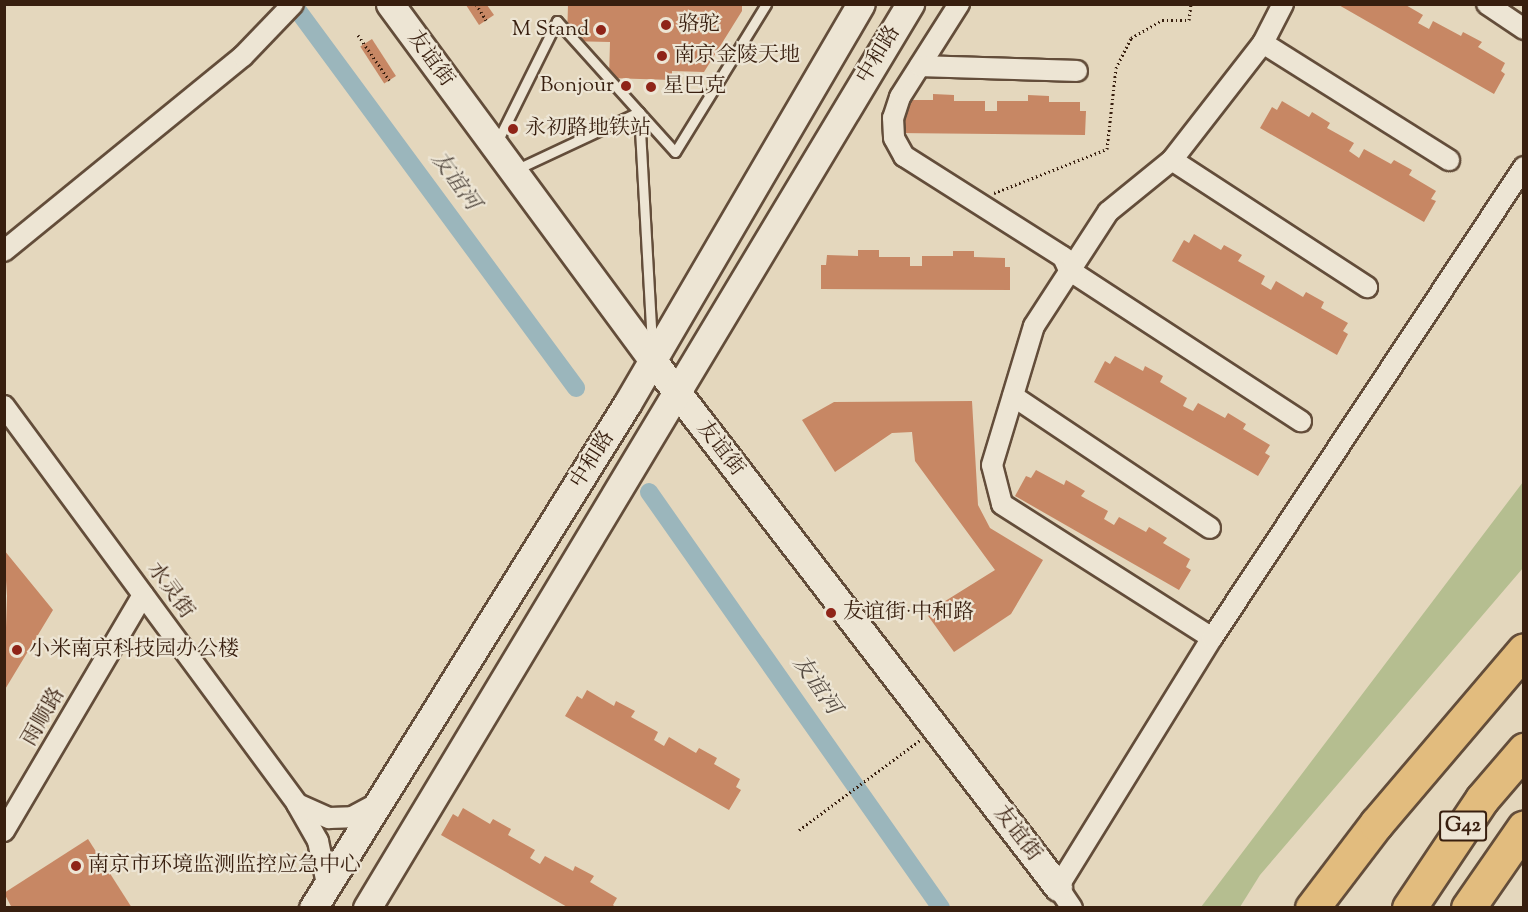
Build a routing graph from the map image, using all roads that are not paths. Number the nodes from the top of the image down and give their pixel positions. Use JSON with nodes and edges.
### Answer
{"nodes":[{"id":1,"x":390,"y":4,"type":"edge"},
{"id":2,"x":766,"y":4,"type":"edge"},
{"id":3,"x":861,"y":4,"type":"edge"},
{"id":4,"x":909,"y":4,"type":"edge"},
{"id":5,"x":959,"y":4,"type":"edge"},
{"id":6,"x":1283,"y":4,"type":"edge"},
{"id":7,"x":1487,"y":4,"type":"edge"},
{"id":8,"x":289,"y":8,"type":"edge"},
{"id":9,"x":1524,"y":29,"type":"edge"},
{"id":10,"x":1263,"y":43,"type":"junction"},
{"id":11,"x":920,"y":66,"type":"junction"},
{"id":12,"x":1077,"y":71,"type":"dead end"},
{"id":13,"x":495,"y":147,"type":"junction"},
{"id":14,"x":1172,"y":160,"type":"junction"},
{"id":15,"x":1449,"y":160,"type":"dead end"},
{"id":16,"x":1524,"y":166,"type":"edge"},
{"id":17,"x":513,"y":171,"type":"junction"},
{"id":18,"x":4,"y":251,"type":"edge"},
{"id":19,"x":1069,"y":270,"type":"junction"},
{"id":20,"x":1367,"y":287,"type":"dead end"},
{"id":21,"x":653,"y":361,"type":"junction"},
{"id":22,"x":676,"y":391,"type":"junction"},
{"id":23,"x":1013,"y":396,"type":"junction"},
{"id":24,"x":4,"y":406,"type":"edge"},
{"id":25,"x":1301,"y":422,"type":"dead end"},
{"id":26,"x":1210,"y":528,"type":"dead end"},
{"id":27,"x":143,"y":595,"type":"junction"},
{"id":28,"x":1212,"y":638,"type":"junction"},
{"id":29,"x":1524,"y":650,"type":"edge"},
{"id":30,"x":1524,"y":750,"type":"edge"},
{"id":31,"x":378,"y":803,"type":"junction"},
{"id":32,"x":297,"y":804,"type":"junction"},
{"id":33,"x":1524,"y":827,"type":"edge"},
{"id":34,"x":4,"y":831,"type":"edge"},
{"id":35,"x":327,"y":884,"type":"junction"},
{"id":36,"x":1065,"y":897,"type":"edge"},
{"id":37,"x":313,"y":908,"type":"edge"},
{"id":38,"x":367,"y":908,"type":"edge"},
{"id":39,"x":1312,"y":908,"type":"edge"},
{"id":40,"x":1408,"y":908,"type":"edge"},
{"id":41,"x":1468,"y":908,"type":"edge"}],
"edges":[{"from":1,"to":13,"type":"main road","name":"友谊街"},
{"from":2,"to":13,"type":"lane"},
{"from":3,"to":21,"type":"main road","name":"中和路"},
{"from":4,"to":22,"type":"main road","name":"中和路"},
{"from":5,"to":11,"type":"street"},
{"from":6,"to":10,"type":"street"},
{"from":7,"to":9,"type":"street"},
{"from":8,"to":18,"type":"street"},
{"from":10,"to":14,"type":"street"},
{"from":10,"to":15,"type":"street"},
{"from":11,"to":12,"type":"street"},
{"from":11,"to":19,"type":"street"},
{"from":13,"to":17,"type":"main road","name":"友谊街"},
{"from":14,"to":19,"type":"street"},
{"from":14,"to":20,"type":"street"},
{"from":16,"to":28,"type":"street"},
{"from":17,"to":21,"type":"main road","name":"友谊街"},
{"from":17,"to":21,"type":"lane"},
{"from":19,"to":23,"type":"street"},
{"from":19,"to":25,"type":"street"},
{"from":21,"to":22,"type":"main road","name":"友谊街"},
{"from":21,"to":31,"type":"main road","name":"中和路"},
{"from":22,"to":36,"type":"main road","name":"友谊街"},
{"from":22,"to":38,"type":"main road","name":"中和路"},
{"from":23,"to":26,"type":"street"},
{"from":23,"to":28,"type":"street"},
{"from":24,"to":27,"type":"street","name":"水灵街"},
{"from":27,"to":32,"type":"street","name":"水灵街"},
{"from":27,"to":34,"type":"street","name":"雨顺路"},
{"from":28,"to":36,"type":"street"},
{"from":29,"to":39,"type":"highway"},
{"from":30,"to":40,"type":"highway","number":"G42"},
{"from":31,"to":32,"type":"street"},
{"from":31,"to":35,"type":"main road","name":"中和路"},
{"from":32,"to":35,"type":"street","name":"水灵街"},
{"from":33,"to":41,"type":"highway","number":"G42"},
{"from":35,"to":37,"type":"main road","name":"中和路"}]}
